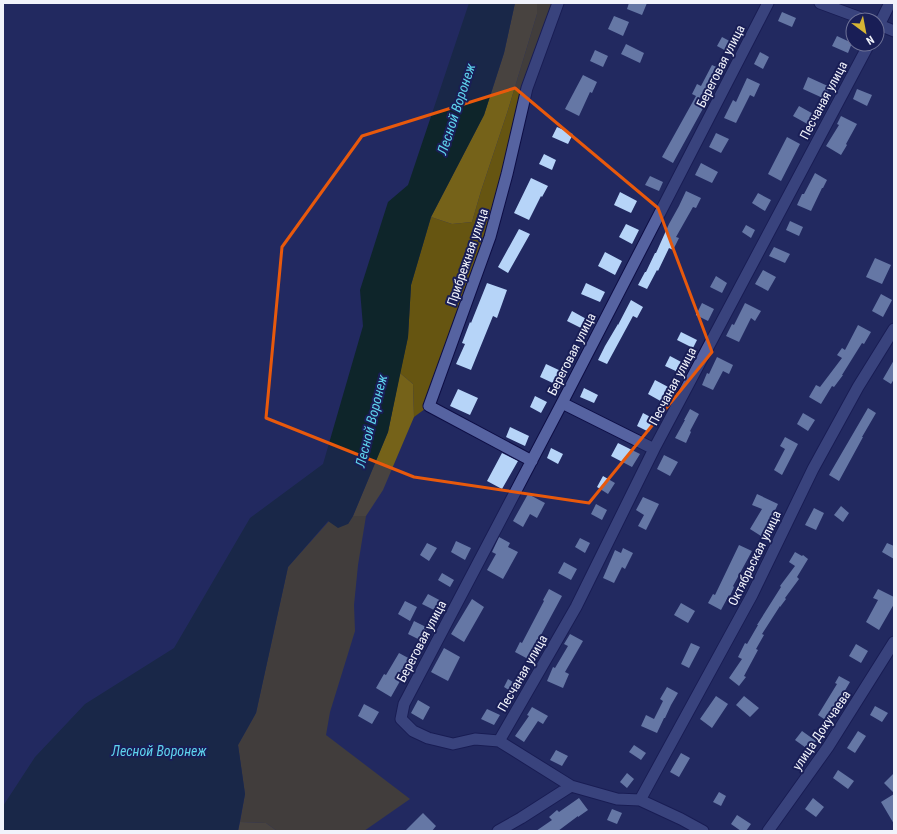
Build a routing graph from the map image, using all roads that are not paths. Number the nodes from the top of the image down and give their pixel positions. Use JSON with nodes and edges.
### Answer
{"nodes":[{"id":1,"x":558,"y":3,"type":"edge"},
{"id":2,"x":768,"y":3,"type":"edge"},
{"id":3,"x":820,"y":3,"type":"edge"},
{"id":4,"x":890,"y":3,"type":"edge"},
{"id":5,"x":845,"y":12,"type":"edge"},
{"id":6,"x":885,"y":13,"type":"edge"},
{"id":7,"x":865,"y":52,"type":"edge"},
{"id":8,"x":894,"y":329,"type":"edge"},
{"id":9,"x":562,"y":403,"type":"junction"},
{"id":10,"x":654,"y":449,"type":"junction"},
{"id":11,"x":532,"y":461,"type":"junction"},
{"id":12,"x":894,"y":642,"type":"edge"},
{"id":13,"x":499,"y":741,"type":"junction"},
{"id":14,"x":571,"y":786,"type":"junction"},
{"id":15,"x":640,"y":800,"type":"junction"},
{"id":16,"x":498,"y":831,"type":"edge"},
{"id":17,"x":703,"y":831,"type":"edge"},
{"id":18,"x":768,"y":831,"type":"edge"}],
"edges":[{"from":1,"to":11,"type":"street","name":"Прибрежная улица"},
{"from":2,"to":9,"type":"street","name":"Береговая улица"},
{"from":3,"to":5,"type":"street"},
{"from":4,"to":6,"type":"street"},
{"from":7,"to":10,"type":"street","name":"Песчаная улица"},
{"from":8,"to":15,"type":"street","name":"Октябрьская улица"},
{"from":9,"to":10,"type":"street"},
{"from":9,"to":11,"type":"street","name":"Береговая улица"},
{"from":10,"to":13,"type":"street","name":"Песчаная улица"},
{"from":11,"to":13,"type":"street","name":"Береговая улица"},
{"from":12,"to":18,"type":"street","name":"улица Докучаева"},
{"from":13,"to":14,"type":"street"},
{"from":14,"to":15,"type":"street"},
{"from":14,"to":16,"type":"street"},
{"from":15,"to":17,"type":"street"}]}
